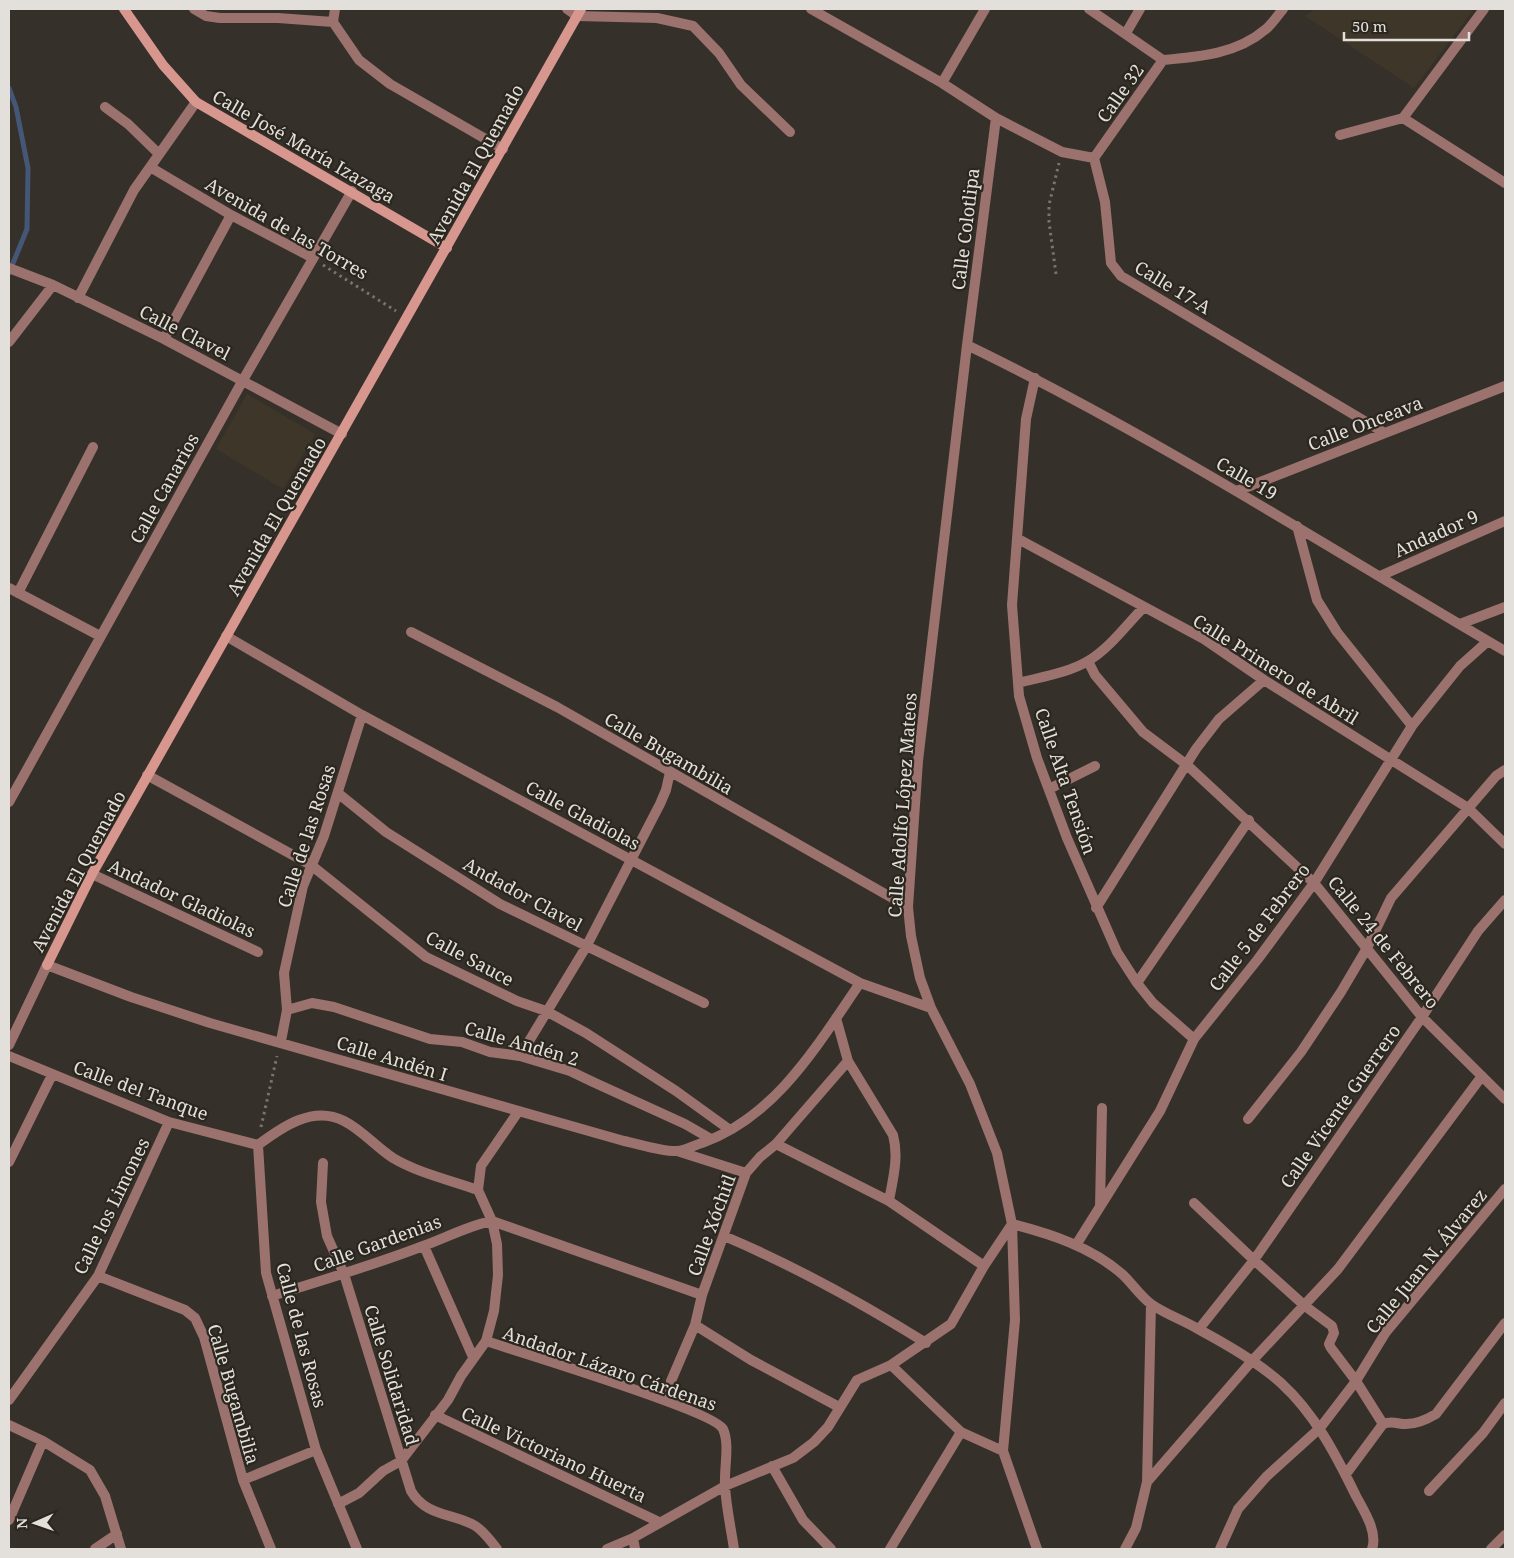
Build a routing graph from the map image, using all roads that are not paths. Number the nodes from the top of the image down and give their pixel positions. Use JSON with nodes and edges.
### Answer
{"nodes":[{"id":1,"x":124,"y":9,"type":"edge"},
{"id":2,"x":194,"y":9,"type":"edge"},
{"id":3,"x":335,"y":9,"type":"edge"},
{"id":4,"x":567,"y":9,"type":"edge"},
{"id":5,"x":811,"y":9,"type":"edge"},
{"id":6,"x":986,"y":9,"type":"edge"},
{"id":7,"x":1089,"y":9,"type":"edge"},
{"id":8,"x":1140,"y":9,"type":"edge"},
{"id":9,"x":1284,"y":9,"type":"edge"},
{"id":10,"x":1484,"y":9,"type":"edge"},
{"id":11,"x":579,"y":12,"type":"edge"},
{"id":12,"x":242,"y":13,"type":"edge"},
{"id":13,"x":333,"y":22,"type":"junction"},
{"id":14,"x":1126,"y":32,"type":"junction"},
{"id":15,"x":1163,"y":60,"type":"junction"},
{"id":16,"x":942,"y":83,"type":"junction"},
{"id":17,"x":196,"y":102,"type":"junction"},
{"id":18,"x":105,"y":107,"type":"dead end"},
{"id":19,"x":996,"y":118,"type":"junction"},
{"id":20,"x":1403,"y":118,"type":"junction"},
{"id":21,"x":790,"y":132,"type":"dead end"},
{"id":22,"x":1340,"y":135,"type":"dead end"},
{"id":23,"x":503,"y":149,"type":"junction"},
{"id":24,"x":159,"y":154,"type":"junction"},
{"id":25,"x":1094,"y":158,"type":"junction"},
{"id":26,"x":150,"y":167,"type":"junction"},
{"id":27,"x":1505,"y":183,"type":"edge"},
{"id":28,"x":352,"y":191,"type":"junction"},
{"id":29,"x":231,"y":215,"type":"junction"},
{"id":30,"x":447,"y":248,"type":"junction"},
{"id":31,"x":313,"y":258,"type":"junction"},
{"id":32,"x":9,"y":268,"type":"edge"},
{"id":33,"x":54,"y":285,"type":"junction"},
{"id":34,"x":78,"y":298,"type":"junction"},
{"id":35,"x":164,"y":339,"type":"junction"},
{"id":36,"x":9,"y":342,"type":"edge"},
{"id":37,"x":967,"y":344,"type":"junction"},
{"id":38,"x":1035,"y":378,"type":"junction"},
{"id":39,"x":243,"y":380,"type":"junction"},
{"id":40,"x":1505,"y":386,"type":"edge"},
{"id":41,"x":1383,"y":432,"type":"junction"},
{"id":42,"x":342,"y":434,"type":"junction"},
{"id":43,"x":93,"y":447,"type":"dead end"},
{"id":44,"x":1236,"y":491,"type":"junction"},
{"id":45,"x":1505,"y":521,"type":"edge"},
{"id":46,"x":1297,"y":526,"type":"junction"},
{"id":47,"x":1018,"y":539,"type":"junction"},
{"id":48,"x":1380,"y":576,"type":"junction"},
{"id":49,"x":13,"y":591,"type":"edge"},
{"id":50,"x":1144,"y":606,"type":"junction"},
{"id":51,"x":1505,"y":607,"type":"edge"},
{"id":52,"x":1460,"y":624,"type":"junction"},
{"id":53,"x":411,"y":632,"type":"dead end"},
{"id":54,"x":100,"y":636,"type":"junction"},
{"id":55,"x":226,"y":636,"type":"junction"},
{"id":56,"x":1488,"y":641,"type":"junction"},
{"id":57,"x":1505,"y":651,"type":"edge"},
{"id":58,"x":1088,"y":661,"type":"junction"},
{"id":59,"x":1264,"y":680,"type":"junction"},
{"id":60,"x":1018,"y":683,"type":"junction"},
{"id":61,"x":362,"y":715,"type":"junction"},
{"id":62,"x":1412,"y":726,"type":"junction"},
{"id":63,"x":1390,"y":759,"type":"junction"},
{"id":64,"x":1187,"y":765,"type":"junction"},
{"id":65,"x":1095,"y":766,"type":"dead end"},
{"id":66,"x":1505,"y":770,"type":"edge"},
{"id":67,"x":670,"y":772,"type":"junction"},
{"id":68,"x":147,"y":775,"type":"junction"},
{"id":69,"x":1049,"y":789,"type":"junction"},
{"id":70,"x":339,"y":794,"type":"junction"},
{"id":71,"x":9,"y":802,"type":"edge"},
{"id":72,"x":1468,"y":808,"type":"junction"},
{"id":73,"x":1248,"y":820,"type":"junction"},
{"id":74,"x":1505,"y":844,"type":"edge"},
{"id":75,"x":631,"y":859,"type":"junction"},
{"id":76,"x":311,"y":865,"type":"junction"},
{"id":77,"x":92,"y":874,"type":"junction"},
{"id":78,"x":1314,"y":883,"type":"junction"},
{"id":79,"x":1505,"y":900,"type":"edge"},
{"id":80,"x":908,"y":907,"type":"junction"},
{"id":81,"x":1096,"y":908,"type":"junction"},
{"id":82,"x":586,"y":947,"type":"junction"},
{"id":83,"x":1367,"y":948,"type":"junction"},
{"id":84,"x":258,"y":952,"type":"dead end"},
{"id":85,"x":47,"y":966,"type":"junction"},
{"id":86,"x":860,"y":983,"type":"junction"},
{"id":87,"x":1137,"y":983,"type":"junction"},
{"id":88,"x":704,"y":1003,"type":"dead end"},
{"id":89,"x":931,"y":1008,"type":"junction"},
{"id":90,"x":287,"y":1010,"type":"junction"},
{"id":91,"x":546,"y":1011,"type":"junction"},
{"id":92,"x":1422,"y":1016,"type":"junction"},
{"id":93,"x":836,"y":1018,"type":"junction"},
{"id":94,"x":1194,"y":1040,"type":"junction"},
{"id":95,"x":280,"y":1041,"type":"junction"},
{"id":96,"x":9,"y":1045,"type":"edge"},
{"id":97,"x":9,"y":1056,"type":"edge"},
{"id":98,"x":520,"y":1056,"type":"junction"},
{"id":99,"x":848,"y":1061,"type":"junction"},
{"id":100,"x":52,"y":1074,"type":"junction"},
{"id":101,"x":1482,"y":1076,"type":"junction"},
{"id":102,"x":1505,"y":1099,"type":"edge"},
{"id":103,"x":1102,"y":1108,"type":"dead end"},
{"id":104,"x":518,"y":1112,"type":"junction"},
{"id":105,"x":1248,"y":1119,"type":"dead end"},
{"id":106,"x":169,"y":1122,"type":"junction"},
{"id":107,"x":730,"y":1130,"type":"junction"},
{"id":108,"x":711,"y":1139,"type":"junction"},
{"id":109,"x":776,"y":1144,"type":"junction"},
{"id":110,"x":258,"y":1145,"type":"junction"},
{"id":111,"x":677,"y":1151,"type":"junction"},
{"id":112,"x":9,"y":1162,"type":"edge"},
{"id":113,"x":323,"y":1163,"type":"dead end"},
{"id":114,"x":746,"y":1174,"type":"junction"},
{"id":115,"x":1505,"y":1189,"type":"edge"},
{"id":116,"x":478,"y":1190,"type":"junction"},
{"id":117,"x":889,"y":1201,"type":"junction"},
{"id":118,"x":1194,"y":1203,"type":"dead end"},
{"id":119,"x":1100,"y":1208,"type":"junction"},
{"id":120,"x":492,"y":1221,"type":"junction"},
{"id":121,"x":1012,"y":1224,"type":"junction"},
{"id":122,"x":724,"y":1236,"type":"junction"},
{"id":123,"x":1076,"y":1245,"type":"junction"},
{"id":124,"x":424,"y":1246,"type":"junction"},
{"id":125,"x":1254,"y":1260,"type":"junction"},
{"id":126,"x":984,"y":1266,"type":"junction"},
{"id":127,"x":344,"y":1274,"type":"junction"},
{"id":128,"x":98,"y":1276,"type":"junction"},
{"id":129,"x":702,"y":1295,"type":"junction"},
{"id":130,"x":272,"y":1296,"type":"junction"},
{"id":131,"x":1151,"y":1304,"type":"junction"},
{"id":132,"x":1306,"y":1306,"type":"junction"},
{"id":133,"x":1505,"y":1323,"type":"edge"},
{"id":134,"x":695,"y":1325,"type":"junction"},
{"id":135,"x":1199,"y":1329,"type":"junction"},
{"id":136,"x":486,"y":1341,"type":"junction"},
{"id":137,"x":926,"y":1343,"type":"junction"},
{"id":138,"x":473,"y":1357,"type":"junction"},
{"id":139,"x":1251,"y":1362,"type":"junction"},
{"id":140,"x":891,"y":1365,"type":"junction"},
{"id":141,"x":1356,"y":1381,"type":"junction"},
{"id":142,"x":9,"y":1400,"type":"edge"},
{"id":143,"x":669,"y":1402,"type":"junction"},
{"id":144,"x":1505,"y":1403,"type":"edge"},
{"id":145,"x":839,"y":1407,"type":"junction"},
{"id":146,"x":435,"y":1415,"type":"junction"},
{"id":147,"x":1383,"y":1424,"type":"junction"},
{"id":148,"x":9,"y":1425,"type":"edge"},
{"id":149,"x":1320,"y":1428,"type":"junction"},
{"id":150,"x":961,"y":1432,"type":"junction"},
{"id":151,"x":43,"y":1441,"type":"junction"},
{"id":152,"x":316,"y":1450,"type":"junction"},
{"id":153,"x":1003,"y":1451,"type":"junction"},
{"id":154,"x":401,"y":1461,"type":"junction"},
{"id":155,"x":772,"y":1466,"type":"junction"},
{"id":156,"x":1346,"y":1474,"type":"junction"},
{"id":157,"x":243,"y":1480,"type":"junction"},
{"id":158,"x":1146,"y":1482,"type":"junction"},
{"id":159,"x":725,"y":1486,"type":"junction"},
{"id":160,"x":1429,"y":1491,"type":"dead end"},
{"id":161,"x":338,"y":1504,"type":"junction"},
{"id":162,"x":9,"y":1520,"type":"edge"},
{"id":163,"x":659,"y":1522,"type":"junction"},
{"id":164,"x":116,"y":1534,"type":"junction"},
{"id":165,"x":1505,"y":1535,"type":"edge"},
{"id":166,"x":632,"y":1538,"type":"junction"},
{"id":167,"x":95,"y":1549,"type":"edge"},
{"id":168,"x":121,"y":1549,"type":"edge"},
{"id":169,"x":271,"y":1549,"type":"edge"},
{"id":170,"x":357,"y":1549,"type":"edge"},
{"id":171,"x":497,"y":1549,"type":"edge"},
{"id":172,"x":607,"y":1549,"type":"edge"},
{"id":173,"x":635,"y":1549,"type":"edge"},
{"id":174,"x":734,"y":1549,"type":"edge"},
{"id":175,"x":831,"y":1549,"type":"edge"},
{"id":176,"x":890,"y":1549,"type":"edge"},
{"id":177,"x":1037,"y":1549,"type":"edge"},
{"id":178,"x":1125,"y":1549,"type":"edge"},
{"id":179,"x":1220,"y":1549,"type":"edge"},
{"id":180,"x":1372,"y":1549,"type":"edge"},
{"id":181,"x":1491,"y":1549,"type":"edge"}],
"edges":[{"from":1,"to":17,"type":"main road","name":"Calle José María Izazaga"},
{"from":2,"to":12,"type":"street"},
{"from":3,"to":13,"type":"street"},
{"from":4,"to":11,"type":"street"},
{"from":5,"to":16,"type":"street"},
{"from":6,"to":16,"type":"street"},
{"from":7,"to":14,"type":"street"},
{"from":8,"to":14,"type":"street"},
{"from":9,"to":15,"type":"street","name":"Calle 32"},
{"from":10,"to":20,"type":"street"},
{"from":11,"to":21,"type":"street"},
{"from":11,"to":23,"type":"main road","name":"Avenida El Quemado"},
{"from":12,"to":13,"type":"street"},
{"from":13,"to":23,"type":"street"},
{"from":14,"to":15,"type":"street"},
{"from":15,"to":25,"type":"street","name":"Calle 32"},
{"from":16,"to":19,"type":"street"},
{"from":17,"to":24,"type":"street"},
{"from":17,"to":28,"type":"main road","name":"Calle José María Izazaga"},
{"from":18,"to":24,"type":"street"},
{"from":19,"to":25,"type":"street"},
{"from":19,"to":37,"type":"street","name":"Calle Colotlipa"},
{"from":20,"to":22,"type":"street"},
{"from":20,"to":27,"type":"street"},
{"from":23,"to":30,"type":"main road","name":"Avenida El Quemado"},
{"from":24,"to":26,"type":"street"},
{"from":25,"to":41,"type":"street","name":"Calle 17-A"},
{"from":26,"to":29,"type":"street","name":"Avenida de las Torres"},
{"from":26,"to":34,"type":"street"},
{"from":28,"to":30,"type":"main road","name":"Calle José María Izazaga"},
{"from":28,"to":31,"type":"street","name":"Calle Canarios"},
{"from":29,"to":31,"type":"street","name":"Avenida de las Torres"},
{"from":29,"to":35,"type":"street"},
{"from":30,"to":42,"type":"main road","name":"Avenida El Quemado"},
{"from":31,"to":39,"type":"street","name":"Calle Canarios"},
{"from":32,"to":33,"type":"street","name":"Calle Clavel"},
{"from":33,"to":34,"type":"street","name":"Calle Clavel"},
{"from":33,"to":36,"type":"street"},
{"from":34,"to":35,"type":"street","name":"Calle Clavel"},
{"from":35,"to":39,"type":"street","name":"Calle Clavel"},
{"from":37,"to":38,"type":"street","name":"Calle 19"},
{"from":37,"to":80,"type":"street","name":"Calle Adolfo López Mateos"},
{"from":38,"to":44,"type":"street","name":"Calle 19"},
{"from":38,"to":47,"type":"street","name":"Calle Alta Tensión"},
{"from":39,"to":42,"type":"street","name":"Calle Clavel"},
{"from":39,"to":54,"type":"street","name":"Calle Canarios"},
{"from":40,"to":41,"type":"street","name":"Calle Onceava"},
{"from":41,"to":44,"type":"street","name":"Calle Onceava"},
{"from":42,"to":55,"type":"main road","name":"Avenida El Quemado"},
{"from":43,"to":49,"type":"street"},
{"from":44,"to":46,"type":"street","name":"Calle 19"},
{"from":45,"to":48,"type":"street","name":"Andador 9"},
{"from":46,"to":48,"type":"street","name":"Calle 19"},
{"from":46,"to":62,"type":"street"},
{"from":47,"to":50,"type":"street","name":"Calle Primero de Abril"},
{"from":47,"to":60,"type":"street","name":"Calle Alta Tensión"},
{"from":48,"to":52,"type":"street","name":"Calle 19"},
{"from":49,"to":54,"type":"street"},
{"from":50,"to":58,"type":"street"},
{"from":50,"to":59,"type":"street","name":"Calle Primero de Abril"},
{"from":51,"to":52,"type":"street"},
{"from":52,"to":56,"type":"street","name":"Calle 19"},
{"from":53,"to":67,"type":"street","name":"Calle Bugambilia"},
{"from":54,"to":71,"type":"street","name":"Calle Canarios"},
{"from":55,"to":61,"type":"street","name":"Calle Gladiolas"},
{"from":55,"to":68,"type":"main road","name":"Avenida El Quemado"},
{"from":56,"to":57,"type":"street","name":"Calle 19"},
{"from":56,"to":62,"type":"street","name":"Calle 5 de Febrero"},
{"from":58,"to":60,"type":"street"},
{"from":58,"to":64,"type":"street","name":"Calle 24 de Febrero"},
{"from":59,"to":63,"type":"street","name":"Calle Primero de Abril"},
{"from":59,"to":64,"type":"street"},
{"from":60,"to":69,"type":"street","name":"Calle Alta Tensión"},
{"from":61,"to":70,"type":"street","name":"Calle de las Rosas"},
{"from":61,"to":75,"type":"street","name":"Calle Gladiolas"},
{"from":62,"to":63,"type":"street","name":"Calle 5 de Febrero"},
{"from":63,"to":72,"type":"street","name":"Calle Primero de Abril"},
{"from":63,"to":78,"type":"street","name":"Calle 5 de Febrero"},
{"from":64,"to":73,"type":"street","name":"Calle 24 de Febrero"},
{"from":64,"to":81,"type":"street"},
{"from":65,"to":69,"type":"street"},
{"from":66,"to":72,"type":"street"},
{"from":67,"to":75,"type":"street"},
{"from":67,"to":80,"type":"street","name":"Calle Bugambilia"},
{"from":68,"to":76,"type":"street","name":"Calle Sauce"},
{"from":68,"to":77,"type":"main road","name":"Avenida El Quemado"},
{"from":69,"to":81,"type":"street","name":"Calle Alta Tensión"},
{"from":70,"to":76,"type":"street","name":"Calle de las Rosas"},
{"from":70,"to":82,"type":"street","name":"Andador Clavel"},
{"from":72,"to":74,"type":"street","name":"Calle Primero de Abril"},
{"from":72,"to":83,"type":"street"},
{"from":73,"to":78,"type":"street","name":"Calle 24 de Febrero"},
{"from":73,"to":87,"type":"street"},
{"from":75,"to":82,"type":"street"},
{"from":75,"to":86,"type":"street","name":"Calle Gladiolas"},
{"from":76,"to":90,"type":"street","name":"Calle de las Rosas"},
{"from":76,"to":91,"type":"street","name":"Calle Sauce"},
{"from":77,"to":84,"type":"street","name":"Andador Gladiolas"},
{"from":77,"to":85,"type":"main road","name":"Avenida El Quemado"},
{"from":78,"to":83,"type":"street","name":"Calle 24 de Febrero"},
{"from":78,"to":94,"type":"street","name":"Calle 5 de Febrero"},
{"from":79,"to":92,"type":"street","name":"Calle Vicente Guerrero"},
{"from":80,"to":89,"type":"street","name":"Calle Adolfo López Mateos"},
{"from":81,"to":87,"type":"street","name":"Calle Alta Tensión"},
{"from":82,"to":88,"type":"street","name":"Andador Clavel"},
{"from":82,"to":91,"type":"street"},
{"from":83,"to":92,"type":"street","name":"Calle 24 de Febrero"},
{"from":83,"to":105,"type":"street"},
{"from":85,"to":95,"type":"street","name":"Calle Andén I"},
{"from":85,"to":96,"type":"street","name":"Avenida El Quemado"},
{"from":86,"to":89,"type":"street","name":"Calle Gladiolas"},
{"from":86,"to":93,"type":"street"},
{"from":87,"to":94,"type":"street","name":"Calle Alta Tensión"},
{"from":89,"to":121,"type":"street","name":"Calle Adolfo López Mateos"},
{"from":90,"to":95,"type":"street","name":"Calle de las Rosas"},
{"from":90,"to":98,"type":"street","name":"Calle Andén 2"},
{"from":91,"to":98,"type":"street"},
{"from":91,"to":107,"type":"street","name":"Calle Sauce"},
{"from":92,"to":101,"type":"street","name":"Calle 24 de Febrero"},
{"from":92,"to":125,"type":"street","name":"Calle Vicente Guerrero"},
{"from":93,"to":99,"type":"street"},
{"from":93,"to":107,"type":"street"},
{"from":94,"to":119,"type":"street","name":"Calle 5 de Febrero"},
{"from":95,"to":104,"type":"street","name":"Calle Andén I"},
{"from":97,"to":100,"type":"street","name":"Calle del Tanque"},
{"from":98,"to":108,"type":"street","name":"Calle Andén 2"},
{"from":99,"to":109,"type":"street","name":"Calle Xóchitl"},
{"from":99,"to":117,"type":"street"},
{"from":100,"to":106,"type":"street","name":"Calle del Tanque"},
{"from":100,"to":112,"type":"street"},
{"from":101,"to":102,"type":"street","name":"Calle 24 de Febrero"},
{"from":101,"to":132,"type":"street"},
{"from":103,"to":119,"type":"street"},
{"from":104,"to":111,"type":"street","name":"Calle Andén I"},
{"from":104,"to":116,"type":"street"},
{"from":106,"to":110,"type":"street","name":"Calle del Tanque"},
{"from":106,"to":128,"type":"street","name":"Calle los Limones"},
{"from":107,"to":108,"type":"street"},
{"from":108,"to":111,"type":"street"},
{"from":109,"to":114,"type":"street","name":"Calle Xóchitl"},
{"from":109,"to":117,"type":"street"},
{"from":110,"to":116,"type":"street"},
{"from":110,"to":130,"type":"street","name":"Calle de las Rosas"},
{"from":111,"to":114,"type":"street","name":"Calle Andén I"},
{"from":113,"to":127,"type":"street","name":"Calle Solidaridad"},
{"from":114,"to":122,"type":"street","name":"Calle Xóchitl"},
{"from":115,"to":141,"type":"street","name":"Calle Juan N. Álvarez"},
{"from":116,"to":120,"type":"street"},
{"from":117,"to":126,"type":"street"},
{"from":118,"to":125,"type":"street"},
{"from":119,"to":123,"type":"street","name":"Calle 5 de Febrero"},
{"from":120,"to":124,"type":"street","name":"Calle Gardenias"},
{"from":120,"to":129,"type":"street"},
{"from":120,"to":136,"type":"street"},
{"from":121,"to":123,"type":"street"},
{"from":121,"to":126,"type":"street"},
{"from":121,"to":153,"type":"street","name":"Calle Adolfo López Mateos"},
{"from":122,"to":129,"type":"street","name":"Calle Xóchitl"},
{"from":122,"to":137,"type":"street"},
{"from":123,"to":131,"type":"street"},
{"from":124,"to":127,"type":"street","name":"Calle Gardenias"},
{"from":124,"to":138,"type":"street"},
{"from":125,"to":132,"type":"street"},
{"from":125,"to":135,"type":"street","name":"Calle Vicente Guerrero"},
{"from":126,"to":137,"type":"street"},
{"from":127,"to":130,"type":"street","name":"Calle Gardenias"},
{"from":127,"to":154,"type":"street","name":"Calle Solidaridad"},
{"from":128,"to":142,"type":"street","name":"Calle los Limones"},
{"from":128,"to":157,"type":"street","name":"Calle Bugambilia"},
{"from":129,"to":134,"type":"street","name":"Calle Xóchitl"},
{"from":130,"to":152,"type":"street","name":"Calle de las Rosas"},
{"from":131,"to":135,"type":"street"},
{"from":131,"to":158,"type":"street"},
{"from":132,"to":139,"type":"street"},
{"from":132,"to":141,"type":"street"},
{"from":133,"to":147,"type":"street"},
{"from":134,"to":143,"type":"street","name":"Calle Xóchitl"},
{"from":134,"to":145,"type":"street"},
{"from":135,"to":139,"type":"street"},
{"from":136,"to":138,"type":"street"},
{"from":136,"to":143,"type":"street","name":"Andador Lázaro Cárdenas"},
{"from":137,"to":140,"type":"street"},
{"from":138,"to":146,"type":"street"},
{"from":139,"to":149,"type":"street"},
{"from":139,"to":158,"type":"street"},
{"from":140,"to":145,"type":"street"},
{"from":140,"to":150,"type":"street"},
{"from":141,"to":147,"type":"street"},
{"from":141,"to":149,"type":"street","name":"Calle Juan N. Álvarez"},
{"from":143,"to":159,"type":"street","name":"Andador Lázaro Cárdenas"},
{"from":144,"to":160,"type":"street"},
{"from":145,"to":155,"type":"street"},
{"from":146,"to":154,"type":"street"},
{"from":146,"to":163,"type":"street","name":"Calle Victoriano Huerta"},
{"from":147,"to":156,"type":"street"},
{"from":148,"to":151,"type":"street"},
{"from":149,"to":156,"type":"street"},
{"from":149,"to":179,"type":"street","name":"Calle Juan N. Álvarez"},
{"from":150,"to":153,"type":"street"},
{"from":150,"to":176,"type":"street"},
{"from":151,"to":162,"type":"street"},
{"from":151,"to":164,"type":"street"},
{"from":152,"to":157,"type":"street"},
{"from":152,"to":161,"type":"street","name":"Calle de las Rosas"},
{"from":153,"to":177,"type":"street"},
{"from":154,"to":161,"type":"street"},
{"from":154,"to":171,"type":"street","name":"Calle Solidaridad"},
{"from":155,"to":159,"type":"street"},
{"from":155,"to":175,"type":"street"},
{"from":156,"to":180,"type":"street"},
{"from":157,"to":169,"type":"street","name":"Calle Bugambilia"},
{"from":158,"to":178,"type":"street"},
{"from":159,"to":163,"type":"street"},
{"from":159,"to":174,"type":"street"},
{"from":161,"to":170,"type":"street","name":"Calle de las Rosas"},
{"from":163,"to":166,"type":"street"},
{"from":164,"to":167,"type":"street"},
{"from":164,"to":168,"type":"street"},
{"from":165,"to":181,"type":"street"},
{"from":166,"to":172,"type":"street"},
{"from":166,"to":173,"type":"street"}]}
